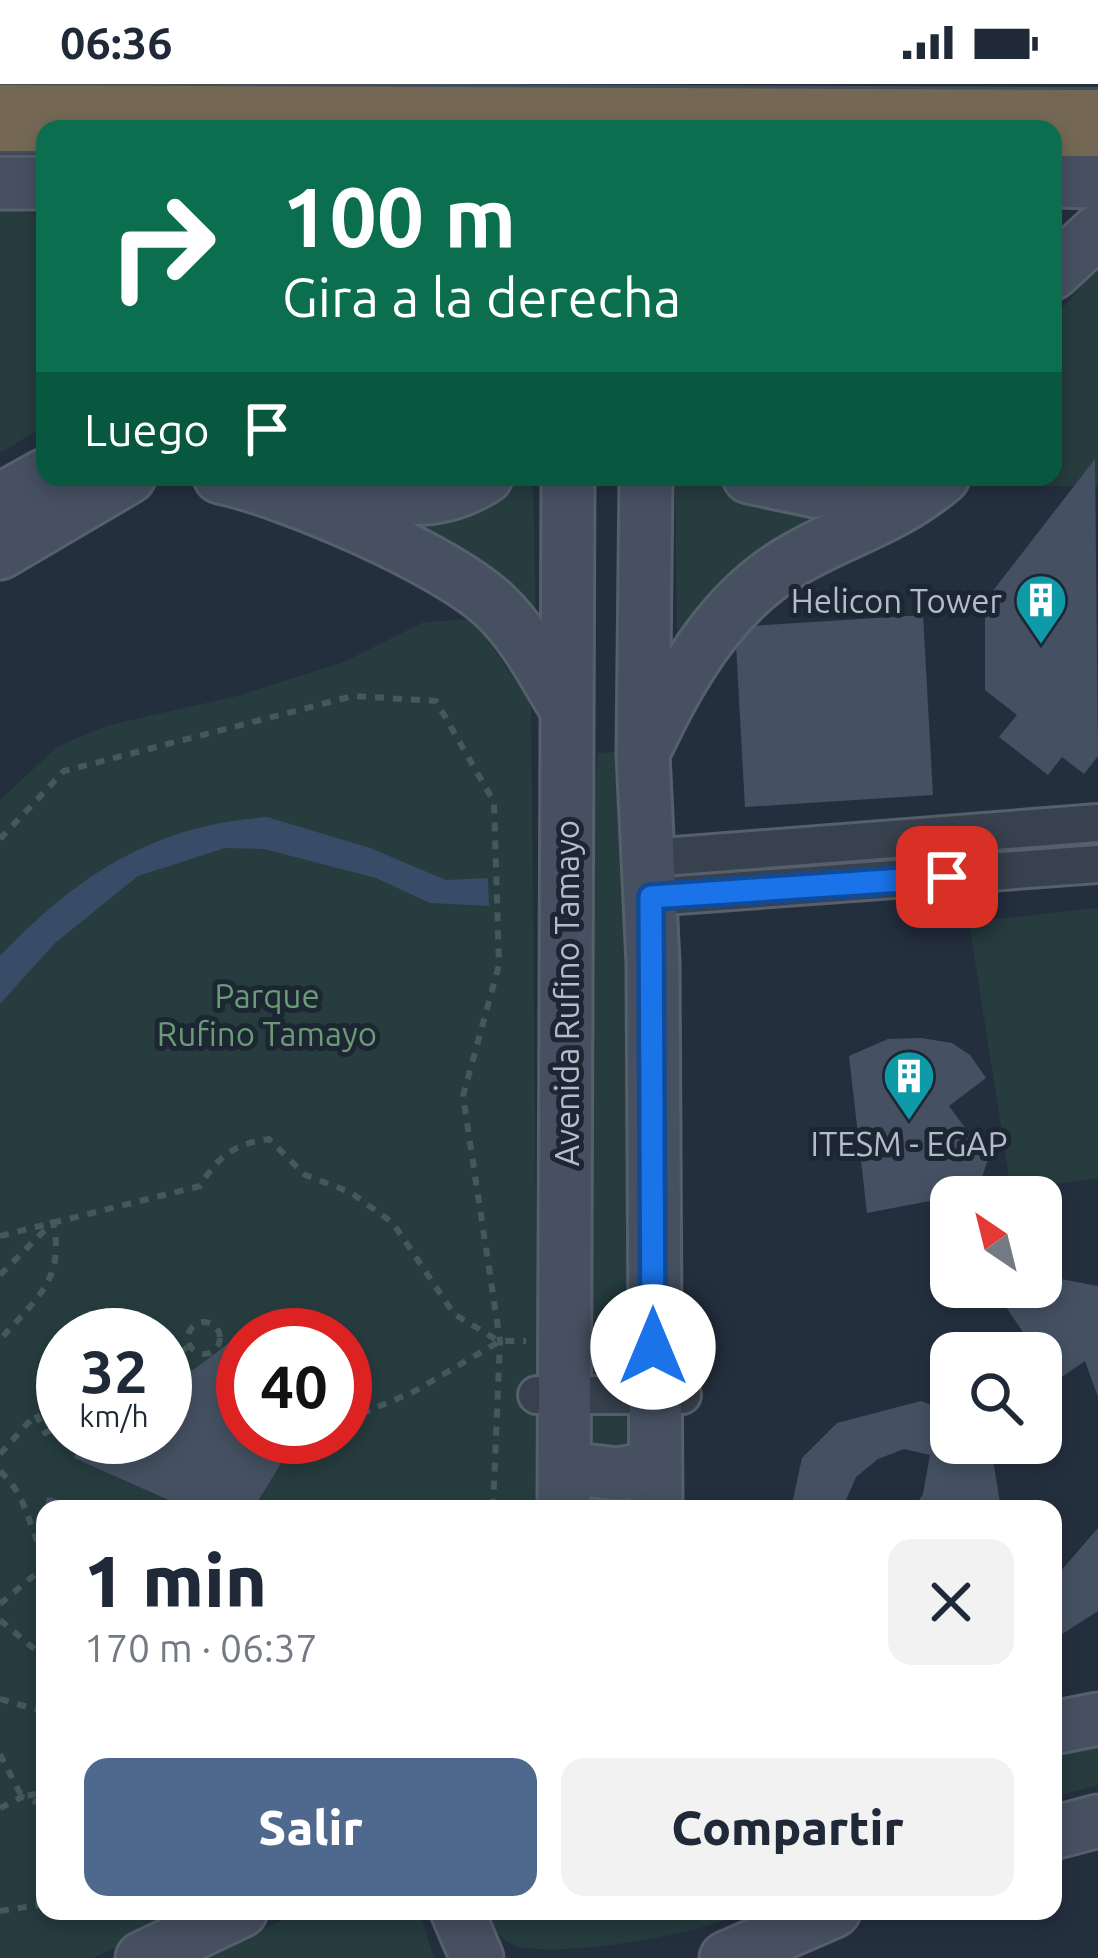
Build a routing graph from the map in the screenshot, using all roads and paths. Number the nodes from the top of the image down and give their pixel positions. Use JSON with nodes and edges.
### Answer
{"nodes":[{"id":1,"x":0,"y":118,"type":"edge"},
{"id":2,"x":439,"y":120,"type":"edge"},
{"id":3,"x":1062,"y":123,"type":"edge"},
{"id":4,"x":1098,"y":123,"type":"edge"},
{"id":5,"x":1062,"y":181,"type":"edge"},
{"id":6,"x":1098,"y":182,"type":"edge"},
{"id":7,"x":0,"y":183,"type":"edge"},
{"id":8,"x":36,"y":184,"type":"edge"},
{"id":9,"x":1098,"y":231,"type":"edge"},
{"id":10,"x":1062,"y":265,"type":"edge"},
{"id":11,"x":37,"y":486,"type":"edge"},
{"id":12,"x":112,"y":486,"type":"edge"},
{"id":13,"x":247,"y":486,"type":"edge"},
{"id":14,"x":357,"y":486,"type":"edge"},
{"id":15,"x":461,"y":486,"type":"edge"},
{"id":16,"x":568,"y":486,"type":"edge"},
{"id":17,"x":646,"y":486,"type":"edge"},
{"id":18,"x":791,"y":486,"type":"edge"},
{"id":19,"x":837,"y":486,"type":"edge"},
{"id":20,"x":931,"y":486,"type":"edge"},
{"id":21,"x":3,"y":532,"type":"edge"},
{"id":22,"x":565,"y":707,"type":"junction"},
{"id":23,"x":643,"y":754,"type":"junction"},
{"id":24,"x":1098,"y":823,"type":"edge"},
{"id":25,"x":946,"y":837,"type":"junction"},
{"id":26,"x":0,"y":839,"type":"edge"},
{"id":27,"x":800,"y":848,"type":"junction"},
{"id":28,"x":1098,"y":864,"type":"edge"},
{"id":29,"x":651,"y":877,"type":"junction"},
{"id":30,"x":947,"y":877,"type":"junction"},
{"id":31,"x":802,"y":888,"type":"junction"},
{"id":32,"x":53,"y":1222,"type":"junction"},
{"id":33,"x":0,"y":1236,"type":"edge"},
{"id":34,"x":0,"y":1275,"type":"edge"},
{"id":35,"x":0,"y":1340,"type":"edge"},
{"id":36,"x":536,"y":1340,"type":"dead end"},
{"id":37,"x":500,"y":1341,"type":"junction"},
{"id":38,"x":189,"y":1346,"type":"joint"},
{"id":39,"x":552,"y":1395,"type":"junction"},
{"id":40,"x":668,"y":1395,"type":"junction"},
{"id":41,"x":372,"y":1409,"type":"edge"},
{"id":42,"x":36,"y":1414,"type":"edge"},
{"id":43,"x":0,"y":1454,"type":"edge"},
{"id":44,"x":0,"y":1471,"type":"edge"},
{"id":45,"x":566,"y":1489,"type":"edge"},
{"id":46,"x":654,"y":1489,"type":"edge"},
{"id":47,"x":494,"y":1500,"type":"edge"},
{"id":48,"x":36,"y":1540,"type":"edge"},
{"id":49,"x":36,"y":1574,"type":"edge"},
{"id":50,"x":0,"y":1604,"type":"edge"},
{"id":51,"x":0,"y":1620,"type":"edge"},
{"id":52,"x":36,"y":1650,"type":"edge"},
{"id":53,"x":0,"y":1699,"type":"edge"},
{"id":54,"x":36,"y":1709,"type":"edge"},
{"id":55,"x":1098,"y":1719,"type":"edge"},
{"id":56,"x":1062,"y":1726,"type":"edge"},
{"id":57,"x":0,"y":1754,"type":"edge"},
{"id":58,"x":36,"y":1794,"type":"edge"},
{"id":59,"x":22,"y":1797,"type":"junction"},
{"id":60,"x":36,"y":1802,"type":"edge"},
{"id":61,"x":0,"y":1808,"type":"edge"},
{"id":62,"x":36,"y":1905,"type":"edge"},
{"id":63,"x":0,"y":1911,"type":"edge"},
{"id":64,"x":222,"y":1920,"type":"edge"},
{"id":65,"x":461,"y":1920,"type":"edge"},
{"id":66,"x":784,"y":1924,"type":"edge"},
{"id":67,"x":142,"y":1958,"type":"edge"},
{"id":68,"x":477,"y":1958,"type":"edge"},
{"id":69,"x":726,"y":1958,"type":"edge"}],
"edges":[{"from":1,"to":2,"type":"highway"},
{"from":3,"to":4,"type":"highway"},
{"from":5,"to":6,"type":"street"},
{"from":7,"to":8,"type":"street"},
{"from":9,"to":10,"type":"street"},
{"from":11,"to":21,"type":"street"},
{"from":12,"to":21,"type":"street"},
{"from":13,"to":22,"type":"street"},
{"from":14,"to":15,"type":"street"},
{"from":16,"to":22,"type":"street","name":"Avenida Rufino Tamayo"},
{"from":17,"to":23,"type":"street"},
{"from":18,"to":19,"type":"street"},
{"from":20,"to":23,"type":"street"},
{"from":22,"to":39,"type":"street","name":"Avenida Rufino Tamayo"},
{"from":23,"to":29,"type":"street"},
{"from":24,"to":25,"type":"street"},
{"from":25,"to":27,"type":"street"},
{"from":25,"to":30,"type":"street"},
{"from":26,"to":37,"type":"path"},
{"from":27,"to":29,"type":"street"},
{"from":27,"to":31,"type":"street"},
{"from":28,"to":30,"type":"street"},
{"from":29,"to":31,"type":"street"},
{"from":29,"to":40,"type":"street"},
{"from":30,"to":31,"type":"street"},
{"from":32,"to":33,"type":"path"},
{"from":32,"to":34,"type":"path"},
{"from":32,"to":35,"type":"path"},
{"from":32,"to":37,"type":"path"},
{"from":36,"to":37,"type":"path"},
{"from":37,"to":41,"type":"path"},
{"from":37,"to":47,"type":"path"},
{"from":38,"to":38,"type":"path"},
{"from":39,"to":40,"type":"street"},
{"from":39,"to":45,"type":"street","name":"Avenida Rufino Tamayo"},
{"from":40,"to":46,"type":"street"},
{"from":42,"to":43,"type":"path"},
{"from":44,"to":48,"type":"path"},
{"from":45,"to":46,"type":"street"},
{"from":49,"to":50,"type":"path"},
{"from":51,"to":52,"type":"path"},
{"from":53,"to":54,"type":"path"},
{"from":55,"to":56,"type":"street"},
{"from":57,"to":59,"type":"path"},
{"from":58,"to":59,"type":"path"},
{"from":59,"to":60,"type":"path"},
{"from":59,"to":61,"type":"path"},
{"from":62,"to":63,"type":"path"},
{"from":64,"to":67,"type":"street"},
{"from":65,"to":68,"type":"street"},
{"from":66,"to":69,"type":"street"}]}
